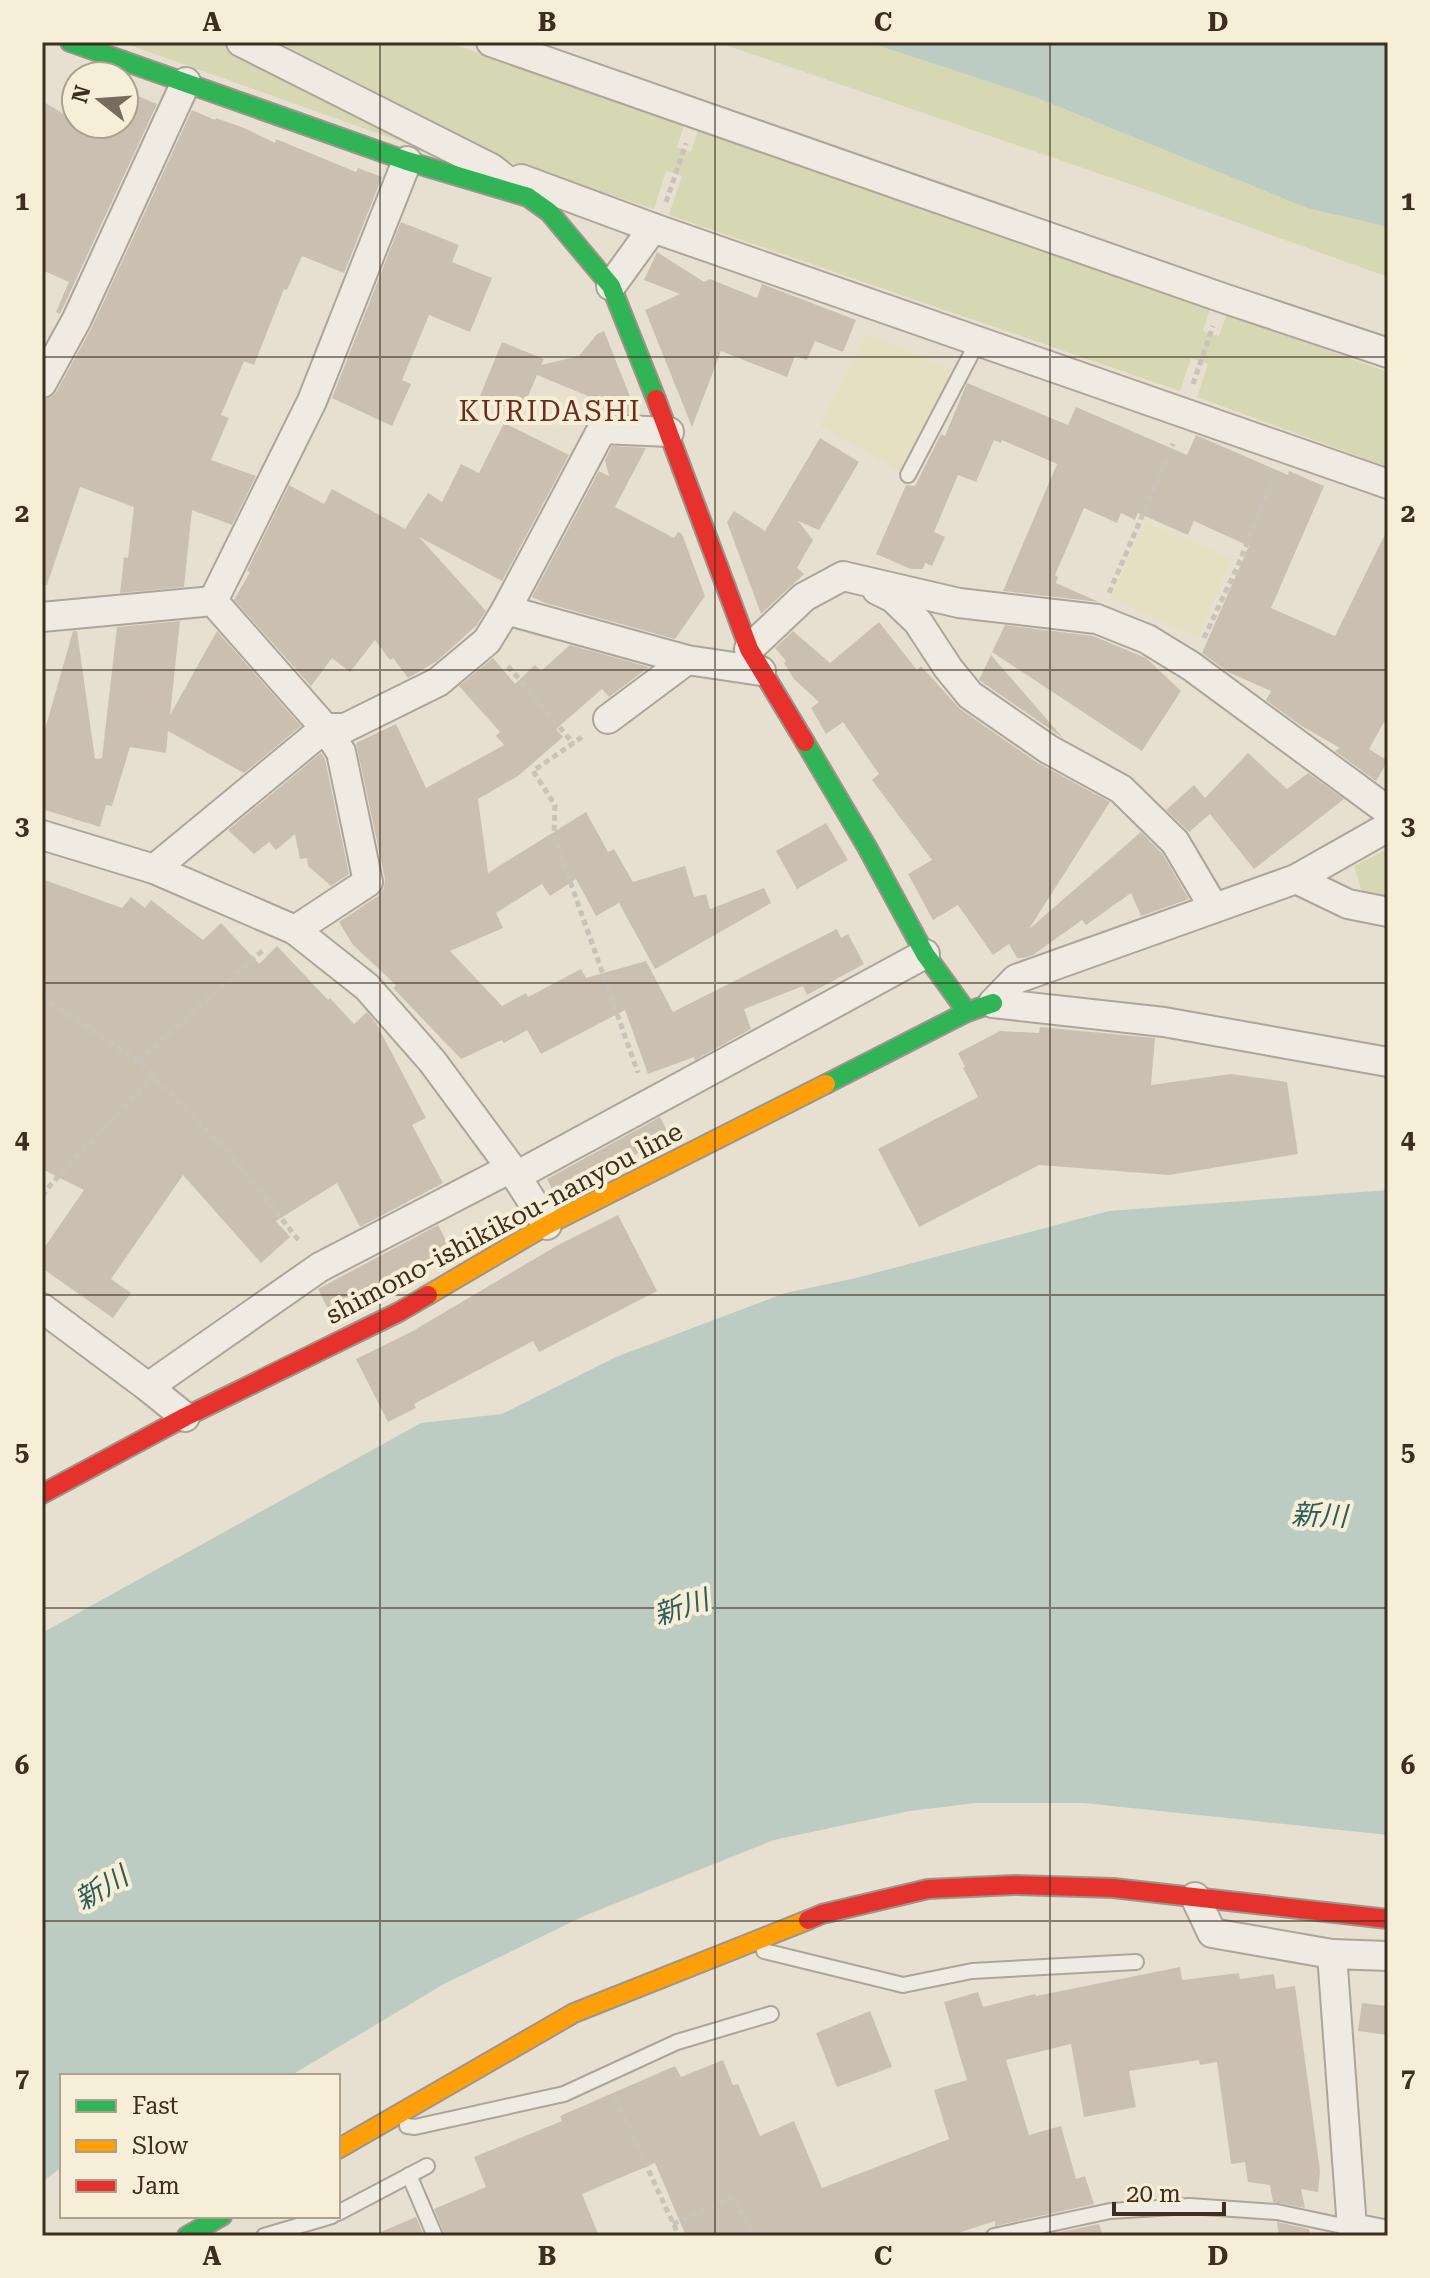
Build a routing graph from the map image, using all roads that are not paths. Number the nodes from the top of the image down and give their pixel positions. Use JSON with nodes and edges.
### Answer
{"nodes":[{"id":1,"x":70,"y":42,"type":"edge"},
{"id":2,"x":241,"y":42,"type":"edge"},
{"id":3,"x":491,"y":42,"type":"edge"},
{"id":4,"x":186,"y":82,"type":"junction"},
{"id":5,"x":407,"y":161,"type":"junction"},
{"id":6,"x":491,"y":168,"type":"junction"},
{"id":7,"x":528,"y":197,"type":"junction"},
{"id":8,"x":653,"y":228,"type":"junction"},
{"id":9,"x":611,"y":286,"type":"junction"},
{"id":10,"x":978,"y":341,"type":"junction"},
{"id":11,"x":1388,"y":353,"type":"edge"},
{"id":12,"x":42,"y":383,"type":"edge"},
{"id":13,"x":669,"y":432,"type":"junction"},
{"id":14,"x":908,"y":475,"type":"dead end"},
{"id":15,"x":1388,"y":484,"type":"edge"},
{"id":16,"x":859,"y":580,"type":"junction"},
{"id":17,"x":213,"y":601,"type":"junction"},
{"id":18,"x":506,"y":610,"type":"junction"},
{"id":19,"x":42,"y":617,"type":"edge"},
{"id":20,"x":687,"y":660,"type":"junction"},
{"id":21,"x":755,"y":660,"type":"junction"},
{"id":22,"x":608,"y":719,"type":"road end"},
{"id":23,"x":325,"y":728,"type":"junction"},
{"id":24,"x":1388,"y":811,"type":"edge"},
{"id":25,"x":1388,"y":827,"type":"edge"},
{"id":26,"x":42,"y":835,"type":"edge"},
{"id":27,"x":154,"y":869,"type":"junction"},
{"id":28,"x":1296,"y":879,"type":"junction"},
{"id":29,"x":1214,"y":908,"type":"junction"},
{"id":30,"x":1388,"y":912,"type":"edge"},
{"id":31,"x":292,"y":928,"type":"junction"},
{"id":32,"x":925,"y":954,"type":"junction"},
{"id":33,"x":980,"y":1008,"type":"junction"},
{"id":34,"x":1388,"y":1062,"type":"edge"},
{"id":35,"x":514,"y":1172,"type":"junction"},
{"id":36,"x":547,"y":1225,"type":"junction"},
{"id":37,"x":42,"y":1308,"type":"edge"},
{"id":38,"x":148,"y":1387,"type":"junction"},
{"id":39,"x":185,"y":1417,"type":"junction"},
{"id":40,"x":42,"y":1494,"type":"edge"},
{"id":41,"x":1195,"y":1897,"type":"junction"},
{"id":42,"x":1388,"y":1919,"type":"edge"},
{"id":43,"x":744,"y":1946,"type":"junction"},
{"id":44,"x":1332,"y":1954,"type":"junction"},
{"id":45,"x":1388,"y":1956,"type":"edge"},
{"id":46,"x":1136,"y":1962,"type":"dead end"},
{"id":47,"x":771,"y":2014,"type":"dead end"},
{"id":48,"x":383,"y":2123,"type":"junction"},
{"id":49,"x":340,"y":2148,"type":"edge"},
{"id":50,"x":427,"y":2166,"type":"dead end"},
{"id":51,"x":409,"y":2175,"type":"junction"},
{"id":52,"x":340,"y":2212,"type":"edge"},
{"id":53,"x":218,"y":2218,"type":"edge"},
{"id":54,"x":325,"y":2218,"type":"edge"},
{"id":55,"x":1352,"y":2232,"type":"edge"},
{"id":56,"x":1388,"y":2235,"type":"edge"},
{"id":57,"x":187,"y":2236,"type":"edge"},
{"id":58,"x":264,"y":2236,"type":"edge"},
{"id":59,"x":435,"y":2236,"type":"edge"},
{"id":60,"x":994,"y":2236,"type":"edge"}],
"edges":[{"from":1,"to":4,"type":"main road"},
{"from":2,"to":6,"type":"street"},
{"from":3,"to":11,"type":"street"},
{"from":4,"to":5,"type":"main road"},
{"from":4,"to":12,"type":"street"},
{"from":5,"to":7,"type":"main road"},
{"from":5,"to":17,"type":"street"},
{"from":6,"to":7,"type":"street"},
{"from":6,"to":8,"type":"street"},
{"from":7,"to":9,"type":"main road"},
{"from":8,"to":9,"type":"street"},
{"from":8,"to":10,"type":"street"},
{"from":9,"to":13,"type":"main road"},
{"from":10,"to":14,"type":"lane"},
{"from":10,"to":15,"type":"street"},
{"from":13,"to":18,"type":"street"},
{"from":13,"to":21,"type":"main road"},
{"from":16,"to":21,"type":"street"},
{"from":16,"to":24,"type":"street"},
{"from":16,"to":29,"type":"street"},
{"from":17,"to":19,"type":"street"},
{"from":17,"to":23,"type":"street"},
{"from":18,"to":20,"type":"street"},
{"from":18,"to":23,"type":"street"},
{"from":20,"to":21,"type":"street"},
{"from":20,"to":22,"type":"street"},
{"from":21,"to":32,"type":"main road"},
{"from":23,"to":27,"type":"street"},
{"from":23,"to":31,"type":"street"},
{"from":25,"to":28,"type":"street"},
{"from":26,"to":27,"type":"street"},
{"from":27,"to":31,"type":"street"},
{"from":28,"to":29,"type":"street"},
{"from":28,"to":30,"type":"street"},
{"from":29,"to":33,"type":"street"},
{"from":31,"to":35,"type":"street"},
{"from":32,"to":33,"type":"main road"},
{"from":32,"to":35,"type":"street"},
{"from":33,"to":34,"type":"street"},
{"from":33,"to":36,"type":"main road","name":"shimono-ishikikou-nanyou line"},
{"from":35,"to":36,"type":"street"},
{"from":35,"to":38,"type":"street"},
{"from":36,"to":39,"type":"main road","name":"shimono-ishikikou-nanyou line"},
{"from":37,"to":38,"type":"street"},
{"from":38,"to":39,"type":"street"},
{"from":39,"to":40,"type":"main road","name":"shimono-ishikikou-nanyou line"},
{"from":41,"to":42,"type":"main road"},
{"from":41,"to":43,"type":"main road"},
{"from":41,"to":44,"type":"street"},
{"from":43,"to":46,"type":"lane"},
{"from":43,"to":48,"type":"main road"},
{"from":44,"to":45,"type":"street"},
{"from":44,"to":55,"type":"street"},
{"from":47,"to":48,"type":"lane"},
{"from":48,"to":49,"type":"main road"},
{"from":50,"to":51,"type":"lane"},
{"from":51,"to":52,"type":"lane"},
{"from":51,"to":59,"type":"lane"},
{"from":53,"to":57,"type":"main road"},
{"from":54,"to":58,"type":"lane"},
{"from":55,"to":56,"type":"street"},
{"from":55,"to":60,"type":"lane"}]}
